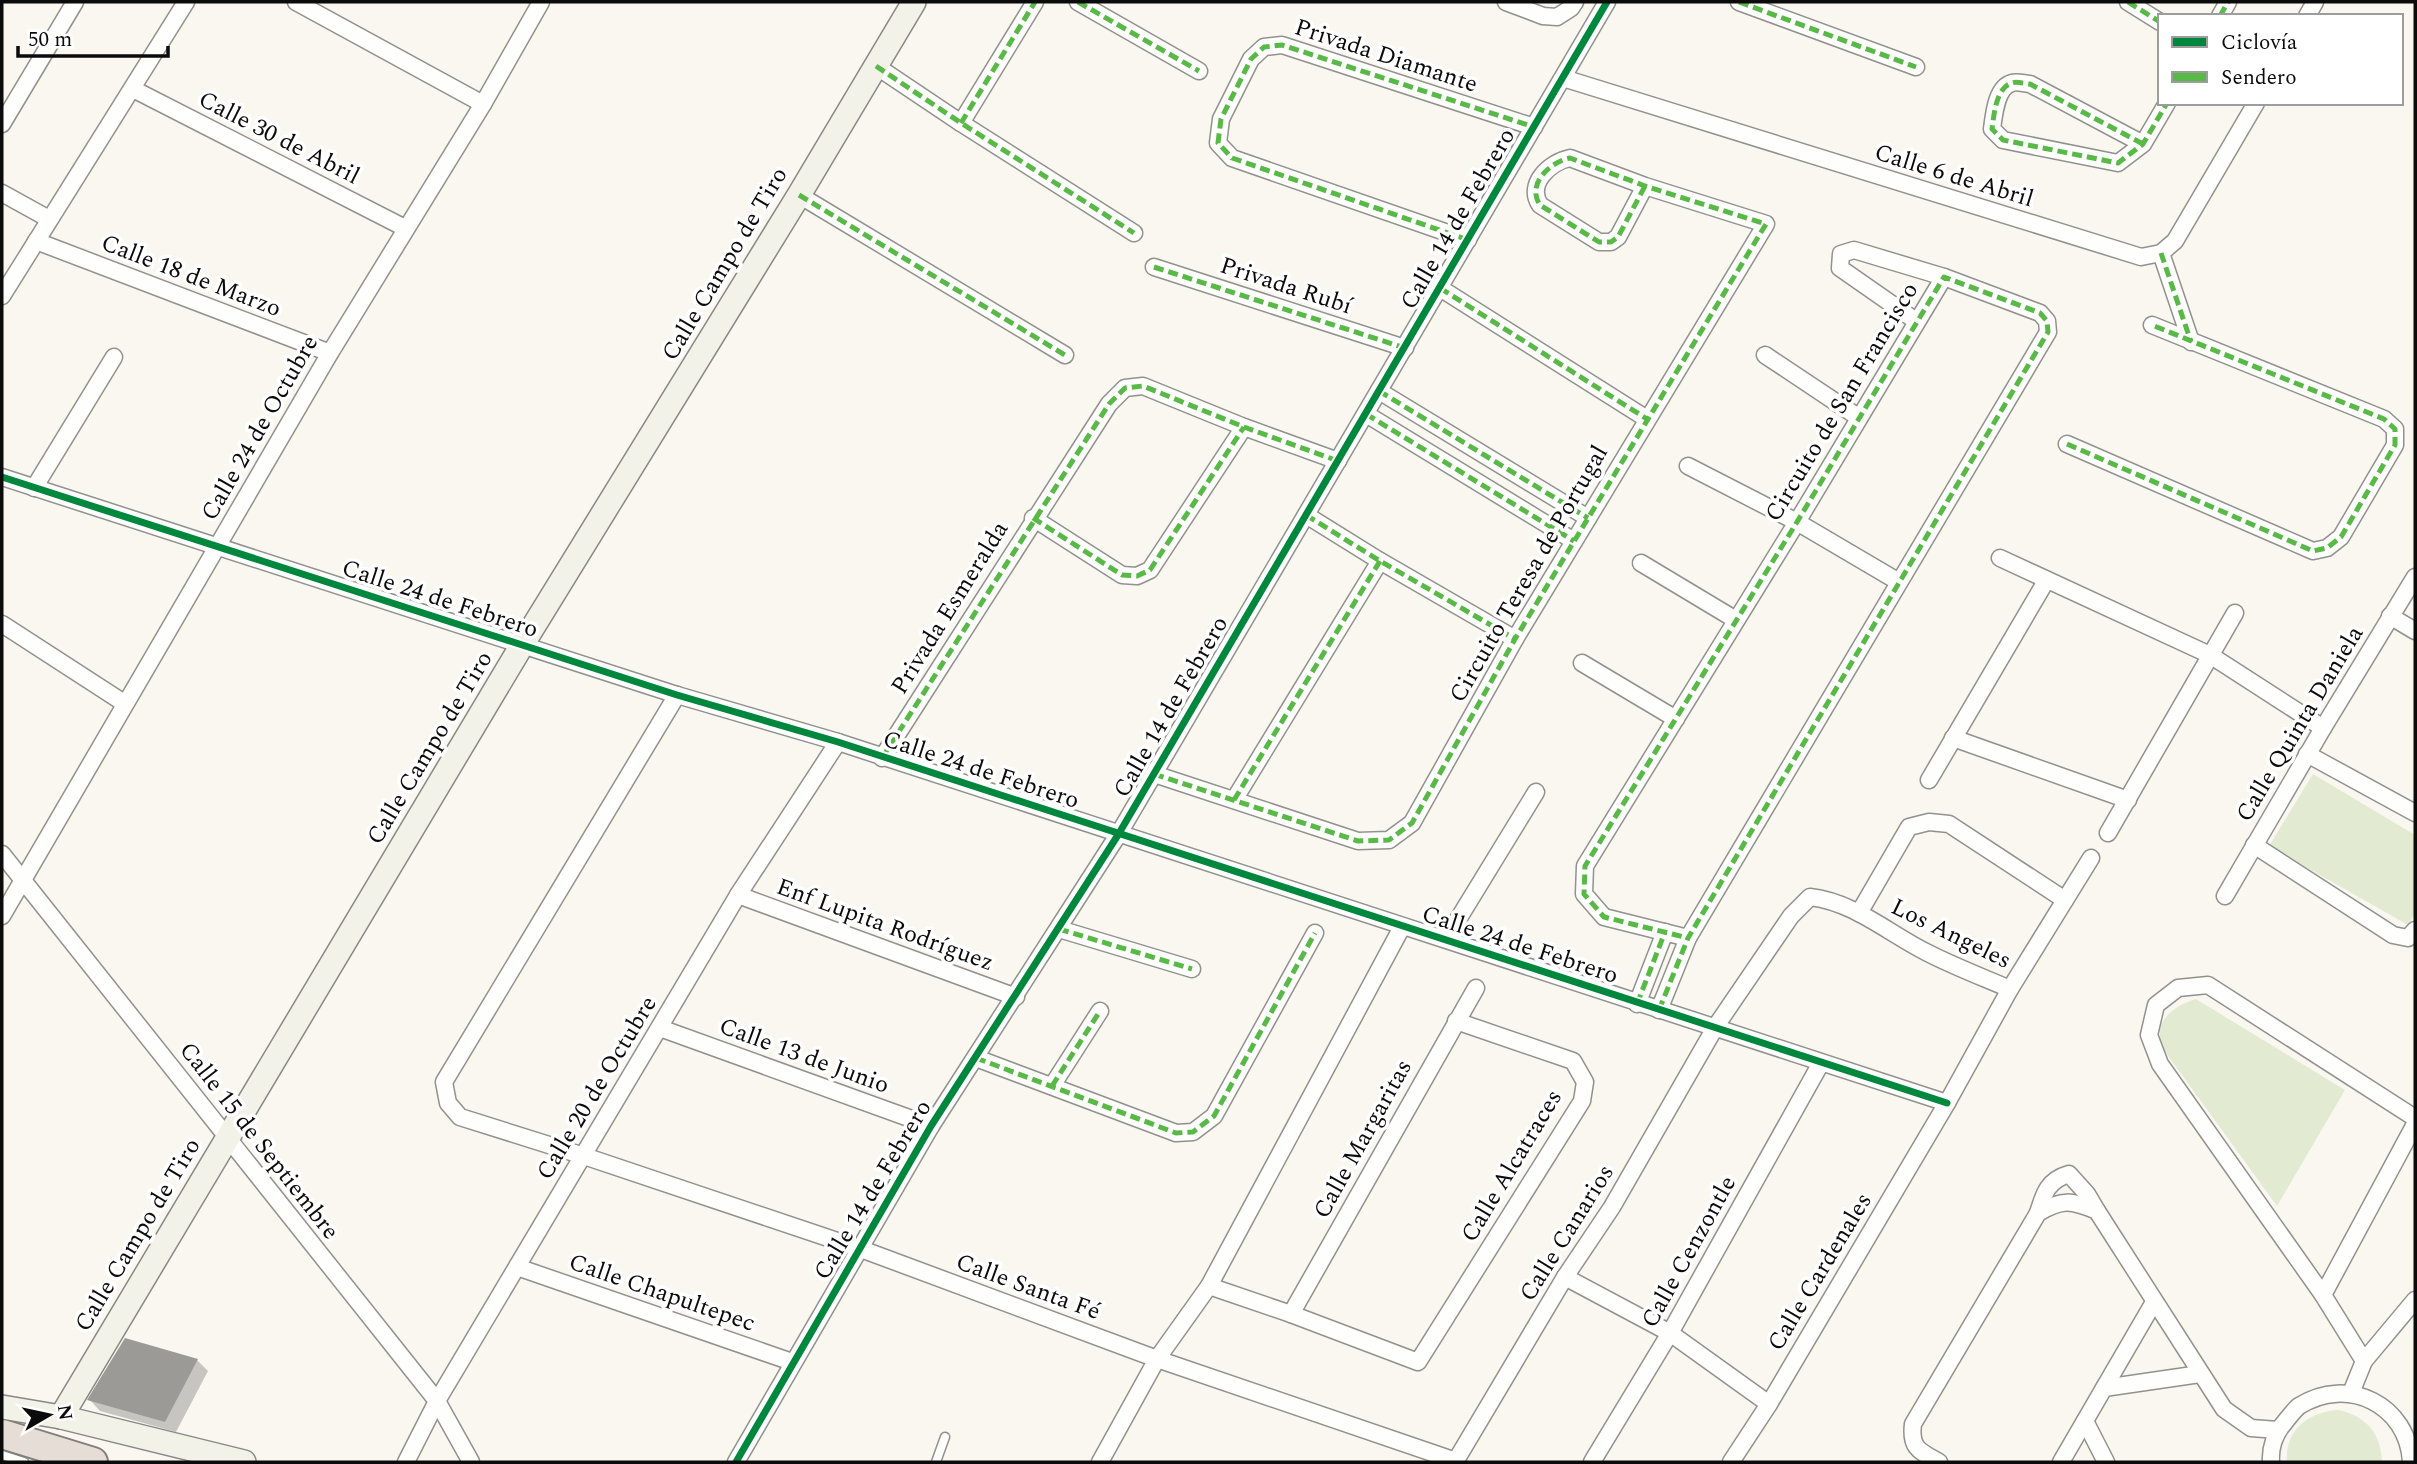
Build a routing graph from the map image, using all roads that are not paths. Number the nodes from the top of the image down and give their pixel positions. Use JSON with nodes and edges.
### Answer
{"nodes":[{"id":1,"x":75,"y":2,"type":"edge"},
{"id":2,"x":186,"y":2,"type":"edge"},
{"id":3,"x":296,"y":2,"type":"edge"},
{"id":4,"x":541,"y":2,"type":"edge"},
{"id":5,"x":914,"y":2,"type":"edge"},
{"id":6,"x":1035,"y":2,"type":"edge"},
{"id":7,"x":1078,"y":2,"type":"edge"},
{"id":8,"x":1506,"y":2,"type":"edge"},
{"id":9,"x":1575,"y":2,"type":"edge"},
{"id":10,"x":1607,"y":2,"type":"edge"},
{"id":11,"x":1739,"y":2,"type":"edge"},
{"id":12,"x":2128,"y":2,"type":"edge"},
{"id":13,"x":2158,"y":21,"type":"edge"},
{"id":14,"x":876,"y":66,"type":"junction"},
{"id":15,"x":1916,"y":66,"type":"dead end"},
{"id":16,"x":1199,"y":71,"type":"dead end"},
{"id":17,"x":1563,"y":78,"type":"junction"},
{"id":18,"x":133,"y":89,"type":"junction"},
{"id":19,"x":483,"y":104,"type":"junction"},
{"id":20,"x":2166,"y":105,"type":"edge"},
{"id":21,"x":2255,"y":105,"type":"edge"},
{"id":22,"x":961,"y":123,"type":"junction"},
{"id":23,"x":2,"y":124,"type":"edge"},
{"id":24,"x":1534,"y":127,"type":"junction"},
{"id":25,"x":2143,"y":144,"type":"junction"},
{"id":26,"x":1645,"y":186,"type":"junction"},
{"id":27,"x":2,"y":193,"type":"edge"},
{"id":28,"x":799,"y":195,"type":"junction"},
{"id":29,"x":50,"y":219,"type":"junction"},
{"id":30,"x":405,"y":228,"type":"junction"},
{"id":31,"x":1134,"y":233,"type":"dead end"},
{"id":32,"x":1468,"y":240,"type":"junction"},
{"id":33,"x":36,"y":242,"type":"junction"},
{"id":34,"x":2161,"y":253,"type":"junction"},
{"id":35,"x":1154,"y":267,"type":"dead end"},
{"id":36,"x":1944,"y":277,"type":"junction"},
{"id":37,"x":1440,"y":288,"type":"junction"},
{"id":38,"x":2,"y":296,"type":"edge"},
{"id":39,"x":1916,"y":321,"type":"junction"},
{"id":40,"x":2152,"y":325,"type":"dead end"},
{"id":41,"x":2191,"y":342,"type":"junction"},
{"id":42,"x":1405,"y":348,"type":"junction"},
{"id":43,"x":330,"y":353,"type":"junction"},
{"id":44,"x":1065,"y":355,"type":"dead end"},
{"id":45,"x":1765,"y":355,"type":"dead end"},
{"id":46,"x":114,"y":357,"type":"dead end"},
{"id":47,"x":1379,"y":391,"type":"junction"},
{"id":48,"x":1366,"y":414,"type":"junction"},
{"id":49,"x":1858,"y":417,"type":"junction"},
{"id":50,"x":1647,"y":419,"type":"junction"},
{"id":51,"x":1244,"y":426,"type":"junction"},
{"id":52,"x":2067,"y":444,"type":"dead end"},
{"id":53,"x":1338,"y":461,"type":"junction"},
{"id":54,"x":1688,"y":466,"type":"dead end"},
{"id":55,"x":2,"y":477,"type":"edge"},
{"id":56,"x":34,"y":488,"type":"junction"},
{"id":57,"x":1306,"y":515,"type":"junction"},
{"id":58,"x":1034,"y":518,"type":"junction"},
{"id":59,"x":1588,"y":518,"type":"junction"},
{"id":60,"x":1797,"y":522,"type":"junction"},
{"id":61,"x":1574,"y":541,"type":"junction"},
{"id":62,"x":216,"y":548,"type":"junction"},
{"id":63,"x":2000,"y":558,"type":"dead end"},
{"id":64,"x":1380,"y":561,"type":"junction"},
{"id":65,"x":1640,"y":564,"type":"dead end"},
{"id":66,"x":2415,"y":577,"type":"edge"},
{"id":67,"x":2046,"y":581,"type":"junction"},
{"id":68,"x":1899,"y":582,"type":"junction"},
{"id":69,"x":2235,"y":613,"type":"dead end"},
{"id":70,"x":2390,"y":616,"type":"junction"},
{"id":71,"x":1736,"y":620,"type":"junction"},
{"id":72,"x":2,"y":624,"type":"edge"},
{"id":73,"x":2415,"y":631,"type":"edge"},
{"id":74,"x":1515,"y":639,"type":"junction"},
{"id":75,"x":522,"y":645,"type":"junction"},
{"id":76,"x":2210,"y":655,"type":"junction"},
{"id":77,"x":1582,"y":663,"type":"dead end"},
{"id":78,"x":677,"y":695,"type":"junction"},
{"id":79,"x":124,"y":704,"type":"junction"},
{"id":80,"x":1676,"y":719,"type":"junction"},
{"id":81,"x":2323,"y":728,"type":"junction"},
{"id":82,"x":1953,"y":738,"type":"junction"},
{"id":83,"x":838,"y":743,"type":"junction"},
{"id":84,"x":2307,"y":754,"type":"junction"},
{"id":85,"x":882,"y":758,"type":"junction"},
{"id":86,"x":1154,"y":774,"type":"junction"},
{"id":87,"x":1929,"y":780,"type":"dead end"},
{"id":88,"x":1536,"y":792,"type":"dead end"},
{"id":89,"x":1234,"y":800,"type":"junction"},
{"id":90,"x":2128,"y":800,"type":"junction"},
{"id":91,"x":2415,"y":813,"type":"edge"},
{"id":92,"x":2108,"y":833,"type":"dead end"},
{"id":93,"x":1118,"y":835,"type":"junction"},
{"id":94,"x":2254,"y":845,"type":"junction"},
{"id":95,"x":2,"y":854,"type":"edge"},
{"id":96,"x":2091,"y":858,"type":"dead end"},
{"id":97,"x":23,"y":879,"type":"junction"},
{"id":98,"x":738,"y":895,"type":"junction"},
{"id":99,"x":2225,"y":896,"type":"dead end"},
{"id":100,"x":2066,"y":900,"type":"junction"},
{"id":101,"x":1859,"y":913,"type":"junction"},
{"id":102,"x":2,"y":916,"type":"edge"},
{"id":103,"x":1402,"y":927,"type":"junction"},
{"id":104,"x":1059,"y":929,"type":"junction"},
{"id":105,"x":2415,"y":930,"type":"edge"},
{"id":106,"x":1665,"y":932,"type":"junction"},
{"id":107,"x":1315,"y":933,"type":"dead end"},
{"id":108,"x":1688,"y":938,"type":"junction"},
{"id":109,"x":1446,"y":939,"type":"junction"},
{"id":110,"x":1192,"y":969,"type":"dead end"},
{"id":111,"x":1476,"y":988,"type":"dead end"},
{"id":112,"x":2010,"y":989,"type":"junction"},
{"id":113,"x":1016,"y":997,"type":"junction"},
{"id":114,"x":1637,"y":1004,"type":"junction"},
{"id":115,"x":1659,"y":1010,"type":"junction"},
{"id":116,"x":1100,"y":1011,"type":"dead end"},
{"id":117,"x":1456,"y":1021,"type":"junction"},
{"id":118,"x":1716,"y":1026,"type":"junction"},
{"id":119,"x":660,"y":1028,"type":"junction"},
{"id":120,"x":976,"y":1058,"type":"junction"},
{"id":121,"x":1821,"y":1063,"type":"junction"},
{"id":122,"x":1052,"y":1086,"type":"junction"},
{"id":123,"x":1947,"y":1103,"type":"junction"},
{"id":124,"x":2415,"y":1118,"type":"edge"},
{"id":125,"x":2415,"y":1124,"type":"edge"},
{"id":126,"x":932,"y":1126,"type":"junction"},
{"id":127,"x":227,"y":1138,"type":"junction"},
{"id":128,"x":584,"y":1156,"type":"junction"},
{"id":129,"x":2096,"y":1211,"type":"junction"},
{"id":130,"x":2038,"y":1213,"type":"junction"},
{"id":131,"x":861,"y":1249,"type":"junction"},
{"id":132,"x":517,"y":1267,"type":"junction"},
{"id":133,"x":1565,"y":1277,"type":"junction"},
{"id":134,"x":1209,"y":1286,"type":"junction"},
{"id":135,"x":2323,"y":1295,"type":"junction"},
{"id":136,"x":2415,"y":1300,"type":"edge"},
{"id":137,"x":2154,"y":1301,"type":"junction"},
{"id":138,"x":1291,"y":1314,"type":"junction"},
{"id":139,"x":1670,"y":1334,"type":"junction"},
{"id":140,"x":1157,"y":1359,"type":"junction"},
{"id":141,"x":2364,"y":1361,"type":"junction"},
{"id":142,"x":792,"y":1362,"type":"junction"},
{"id":143,"x":2200,"y":1374,"type":"junction"},
{"id":144,"x":2104,"y":1388,"type":"junction"},
{"id":145,"x":2351,"y":1393,"type":"junction"},
{"id":146,"x":437,"y":1401,"type":"junction"},
{"id":147,"x":1769,"y":1404,"type":"junction"},
{"id":148,"x":2,"y":1407,"type":"edge"},
{"id":149,"x":61,"y":1417,"type":"junction"},
{"id":150,"x":2415,"y":1417,"type":"edge"},
{"id":151,"x":2085,"y":1421,"type":"junction"},
{"id":152,"x":2400,"y":1424,"type":"junction"},
{"id":153,"x":2278,"y":1430,"type":"junction"},
{"id":154,"x":2,"y":1434,"type":"edge"},
{"id":155,"x":945,"y":1437,"type":"dead end"},
{"id":156,"x":2,"y":1455,"type":"edge"},
{"id":157,"x":24,"y":1462,"type":"edge"},
{"id":158,"x":93,"y":1462,"type":"edge"},
{"id":159,"x":244,"y":1462,"type":"edge"},
{"id":160,"x":406,"y":1462,"type":"edge"},
{"id":161,"x":471,"y":1462,"type":"edge"},
{"id":162,"x":736,"y":1462,"type":"edge"},
{"id":163,"x":936,"y":1462,"type":"edge"},
{"id":164,"x":1100,"y":1462,"type":"edge"},
{"id":165,"x":1455,"y":1462,"type":"edge"},
{"id":166,"x":1592,"y":1462,"type":"edge"},
{"id":167,"x":1731,"y":1462,"type":"edge"},
{"id":168,"x":1938,"y":1462,"type":"edge"},
{"id":169,"x":2061,"y":1462,"type":"edge"},
{"id":170,"x":2106,"y":1462,"type":"edge"},
{"id":171,"x":2271,"y":1462,"type":"edge"},
{"id":172,"x":2411,"y":1462,"type":"edge"}],
"edges":[{"from":1,"to":23,"type":"street"},
{"from":2,"to":18,"type":"street"},
{"from":3,"to":19,"type":"street"},
{"from":4,"to":19,"type":"street","name":"Calle 24 de Octubre"},
{"from":5,"to":14,"type":"street","name":"Calle Campo de Tiro"},
{"from":6,"to":22,"type":"street"},
{"from":7,"to":16,"type":"street"},
{"from":8,"to":9,"type":"street"},
{"from":10,"to":17,"type":"street","name":"Calle 14 de Febrero"},
{"from":11,"to":15,"type":"street"},
{"from":12,"to":13,"type":"street"},
{"from":14,"to":22,"type":"street"},
{"from":14,"to":28,"type":"street","name":"Calle Campo de Tiro"},
{"from":17,"to":24,"type":"street","name":"Calle 14 de Febrero"},
{"from":17,"to":34,"type":"street","name":"Calle 6 de Abril"},
{"from":18,"to":29,"type":"street"},
{"from":18,"to":30,"type":"street","name":"Calle 30 de Abril"},
{"from":19,"to":30,"type":"street","name":"Calle 24 de Octubre"},
{"from":20,"to":25,"type":"street"},
{"from":21,"to":34,"type":"street"},
{"from":22,"to":31,"type":"street"},
{"from":24,"to":32,"type":"street","name":"Calle 14 de Febrero"},
{"from":24,"to":32,"type":"street","name":"Privada Diamante"},
{"from":25,"to":25,"type":"street"},
{"from":26,"to":26,"type":"street","name":"Circuito Teresa de Portugal"},
{"from":26,"to":50,"type":"street","name":"Circuito Teresa de Portugal"},
{"from":27,"to":29,"type":"street"},
{"from":28,"to":44,"type":"street"},
{"from":28,"to":75,"type":"street","name":"Calle Campo de Tiro"},
{"from":29,"to":33,"type":"street"},
{"from":30,"to":43,"type":"street","name":"Calle 24 de Octubre"},
{"from":32,"to":37,"type":"street","name":"Calle 14 de Febrero"},
{"from":33,"to":38,"type":"street"},
{"from":33,"to":43,"type":"street","name":"Calle 18 de Marzo"},
{"from":34,"to":41,"type":"street"},
{"from":35,"to":42,"type":"street","name":"Privada Rubí"},
{"from":36,"to":39,"type":"street","name":"Circuito de San Francisco"},
{"from":36,"to":39,"type":"street"},
{"from":36,"to":68,"type":"street","name":"Circuito de San Francisco"},
{"from":37,"to":42,"type":"street","name":"Calle 14 de Febrero"},
{"from":37,"to":50,"type":"street"},
{"from":39,"to":49,"type":"street","name":"Circuito de San Francisco"},
{"from":40,"to":41,"type":"street"},
{"from":41,"to":52,"type":"street"},
{"from":42,"to":47,"type":"street","name":"Calle 14 de Febrero"},
{"from":43,"to":62,"type":"street","name":"Calle 24 de Octubre"},
{"from":45,"to":49,"type":"street"},
{"from":46,"to":56,"type":"street"},
{"from":47,"to":48,"type":"street","name":"Calle 14 de Febrero"},
{"from":47,"to":59,"type":"street"},
{"from":48,"to":53,"type":"street","name":"Calle 14 de Febrero"},
{"from":48,"to":61,"type":"street"},
{"from":49,"to":60,"type":"street","name":"Circuito de San Francisco"},
{"from":50,"to":59,"type":"street","name":"Circuito Teresa de Portugal"},
{"from":51,"to":53,"type":"street","name":"Privada Esmeralda"},
{"from":51,"to":58,"type":"street","name":"Privada Esmeralda"},
{"from":51,"to":58,"type":"street","name":"Privada Esmeralda"},
{"from":53,"to":57,"type":"street","name":"Calle 14 de Febrero"},
{"from":54,"to":60,"type":"street"},
{"from":55,"to":56,"type":"street","name":"Calle 24 de Febrero"},
{"from":56,"to":62,"type":"street","name":"Calle 24 de Febrero"},
{"from":57,"to":64,"type":"street"},
{"from":57,"to":86,"type":"street","name":"Calle 14 de Febrero"},
{"from":58,"to":85,"type":"street","name":"Privada Esmeralda"},
{"from":59,"to":61,"type":"street","name":"Circuito Teresa de Portugal"},
{"from":60,"to":68,"type":"street"},
{"from":60,"to":71,"type":"street","name":"Circuito de San Francisco"},
{"from":61,"to":74,"type":"street","name":"Circuito Teresa de Portugal"},
{"from":62,"to":75,"type":"street","name":"Calle 24 de Febrero"},
{"from":62,"to":79,"type":"street","name":"Calle 24 de Octubre"},
{"from":63,"to":67,"type":"street"},
{"from":64,"to":74,"type":"street"},
{"from":64,"to":89,"type":"street"},
{"from":65,"to":71,"type":"street"},
{"from":66,"to":70,"type":"street","name":"Calle Quinta Daniela"},
{"from":67,"to":76,"type":"street"},
{"from":67,"to":82,"type":"street"},
{"from":68,"to":108,"type":"street","name":"Circuito de San Francisco"},
{"from":69,"to":76,"type":"street"},
{"from":70,"to":73,"type":"street"},
{"from":70,"to":81,"type":"street","name":"Calle Quinta Daniela"},
{"from":71,"to":80,"type":"street","name":"Circuito de San Francisco"},
{"from":72,"to":79,"type":"street"},
{"from":74,"to":89,"type":"street","name":"Circuito Teresa de Portugal"},
{"from":75,"to":78,"type":"street","name":"Calle 24 de Febrero"},
{"from":75,"to":127,"type":"street","name":"Calle Campo de Tiro"},
{"from":76,"to":81,"type":"street"},
{"from":76,"to":90,"type":"street"},
{"from":77,"to":80,"type":"street"},
{"from":78,"to":83,"type":"street","name":"Calle 24 de Febrero"},
{"from":78,"to":128,"type":"street","name":"Calle Santa Fé"},
{"from":79,"to":97,"type":"street","name":"Calle 24 de Octubre"},
{"from":80,"to":106,"type":"street","name":"Circuito de San Francisco"},
{"from":81,"to":84,"type":"street","name":"Calle Quinta Daniela"},
{"from":82,"to":87,"type":"street"},
{"from":82,"to":90,"type":"street"},
{"from":83,"to":85,"type":"street","name":"Calle 24 de Febrero"},
{"from":83,"to":98,"type":"street","name":"Calle 20 de Octubre"},
{"from":84,"to":91,"type":"street"},
{"from":84,"to":94,"type":"street","name":"Calle Quinta Daniela"},
{"from":85,"to":93,"type":"street","name":"Calle 24 de Febrero"},
{"from":86,"to":89,"type":"street","name":"Circuito Teresa de Portugal"},
{"from":86,"to":93,"type":"street","name":"Calle 14 de Febrero"},
{"from":88,"to":109,"type":"street"},
{"from":90,"to":92,"type":"street"},
{"from":93,"to":103,"type":"street","name":"Calle 24 de Febrero"},
{"from":93,"to":104,"type":"street","name":"Calle 14 de Febrero"},
{"from":94,"to":99,"type":"street","name":"Calle Quinta Daniela"},
{"from":94,"to":105,"type":"street"},
{"from":95,"to":97,"type":"street","name":"Calle 15 de Septiembre"},
{"from":96,"to":100,"type":"street","name":"Los Angeles"},
{"from":97,"to":102,"type":"street","name":"Calle 24 de Octubre"},
{"from":97,"to":127,"type":"street","name":"Calle 15 de Septiembre"},
{"from":98,"to":113,"type":"street","name":"Enf Lupita Rodríguez"},
{"from":98,"to":119,"type":"street","name":"Calle 20 de Octubre"},
{"from":100,"to":101,"type":"street","name":"Los Angeles"},
{"from":100,"to":112,"type":"street","name":"Los Angeles"},
{"from":101,"to":112,"type":"street","name":"Los Angeles"},
{"from":101,"to":118,"type":"street","name":"Calle Canarios"},
{"from":103,"to":109,"type":"street","name":"Calle 24 de Febrero"},
{"from":103,"to":134,"type":"street"},
{"from":104,"to":110,"type":"street"},
{"from":104,"to":113,"type":"street","name":"Calle 14 de Febrero"},
{"from":106,"to":108,"type":"street","name":"Circuito de San Francisco"},
{"from":106,"to":114,"type":"street"},
{"from":107,"to":122,"type":"street"},
{"from":108,"to":115,"type":"street","name":"Circuito de San Francisco"},
{"from":109,"to":114,"type":"street","name":"Calle 24 de Febrero"},
{"from":111,"to":117,"type":"street","name":"Calle Margaritas"},
{"from":112,"to":123,"type":"street","name":"Los Angeles"},
{"from":113,"to":120,"type":"street","name":"Calle 14 de Febrero"},
{"from":114,"to":115,"type":"street","name":"Calle 24 de Febrero"},
{"from":115,"to":118,"type":"street","name":"Calle 24 de Febrero"},
{"from":116,"to":122,"type":"street"},
{"from":117,"to":138,"type":"street","name":"Calle Margaritas"},
{"from":117,"to":138,"type":"street","name":"Calle Alcatraces"},
{"from":118,"to":121,"type":"street","name":"Calle 24 de Febrero"},
{"from":118,"to":133,"type":"street","name":"Calle Canarios"},
{"from":119,"to":126,"type":"street","name":"Calle 13 de Junio"},
{"from":119,"to":128,"type":"street","name":"Calle 20 de Octubre"},
{"from":120,"to":122,"type":"street"},
{"from":120,"to":126,"type":"street","name":"Calle 14 de Febrero"},
{"from":121,"to":123,"type":"street","name":"Calle 24 de Febrero"},
{"from":121,"to":139,"type":"street","name":"Calle Cenzontle"},
{"from":123,"to":147,"type":"street","name":"Calle Cardenales"},
{"from":124,"to":135,"type":"street"},
{"from":125,"to":135,"type":"street"},
{"from":126,"to":131,"type":"street","name":"Calle 14 de Febrero"},
{"from":127,"to":146,"type":"street","name":"Calle 15 de Septiembre"},
{"from":127,"to":149,"type":"street","name":"Calle Campo de Tiro"},
{"from":128,"to":131,"type":"street","name":"Calle Santa Fé"},
{"from":128,"to":132,"type":"street","name":"Calle 20 de Octubre"},
{"from":129,"to":130,"type":"street"},
{"from":129,"to":130,"type":"street"},
{"from":129,"to":137,"type":"street"},
{"from":130,"to":168,"type":"street"},
{"from":131,"to":140,"type":"street","name":"Calle Santa Fé"},
{"from":131,"to":142,"type":"street","name":"Calle 14 de Febrero"},
{"from":132,"to":142,"type":"street","name":"Calle Chapultepec"},
{"from":132,"to":146,"type":"street","name":"Calle 20 de Octubre"},
{"from":133,"to":139,"type":"street"},
{"from":133,"to":165,"type":"street","name":"Calle Canarios"},
{"from":134,"to":138,"type":"street"},
{"from":134,"to":140,"type":"street"},
{"from":135,"to":141,"type":"street"},
{"from":136,"to":141,"type":"street"},
{"from":137,"to":143,"type":"street"},
{"from":137,"to":144,"type":"street"},
{"from":139,"to":147,"type":"street"},
{"from":139,"to":166,"type":"street","name":"Calle Cenzontle"},
{"from":140,"to":164,"type":"street"},
{"from":140,"to":165,"type":"street","name":"Calle Santa Fé"},
{"from":141,"to":145,"type":"street"},
{"from":142,"to":162,"type":"street","name":"Calle 14 de Febrero"},
{"from":143,"to":144,"type":"street"},
{"from":143,"to":153,"type":"street"},
{"from":144,"to":151,"type":"street"},
{"from":145,"to":152,"type":"street"},
{"from":145,"to":153,"type":"street"},
{"from":146,"to":160,"type":"street","name":"Calle 20 de Octubre"},
{"from":146,"to":161,"type":"street","name":"Calle 15 de Septiembre"},
{"from":147,"to":167,"type":"street","name":"Calle Cardenales"},
{"from":148,"to":149,"type":"street"},
{"from":149,"to":159,"type":"street"},
{"from":150,"to":152,"type":"street"},
{"from":151,"to":169,"type":"street"},
{"from":151,"to":170,"type":"street"},
{"from":152,"to":172,"type":"street"},
{"from":153,"to":171,"type":"street"},
{"from":154,"to":158,"type":"highway"},
{"from":155,"to":163,"type":"lane"},
{"from":156,"to":157,"type":"lane"}]}
